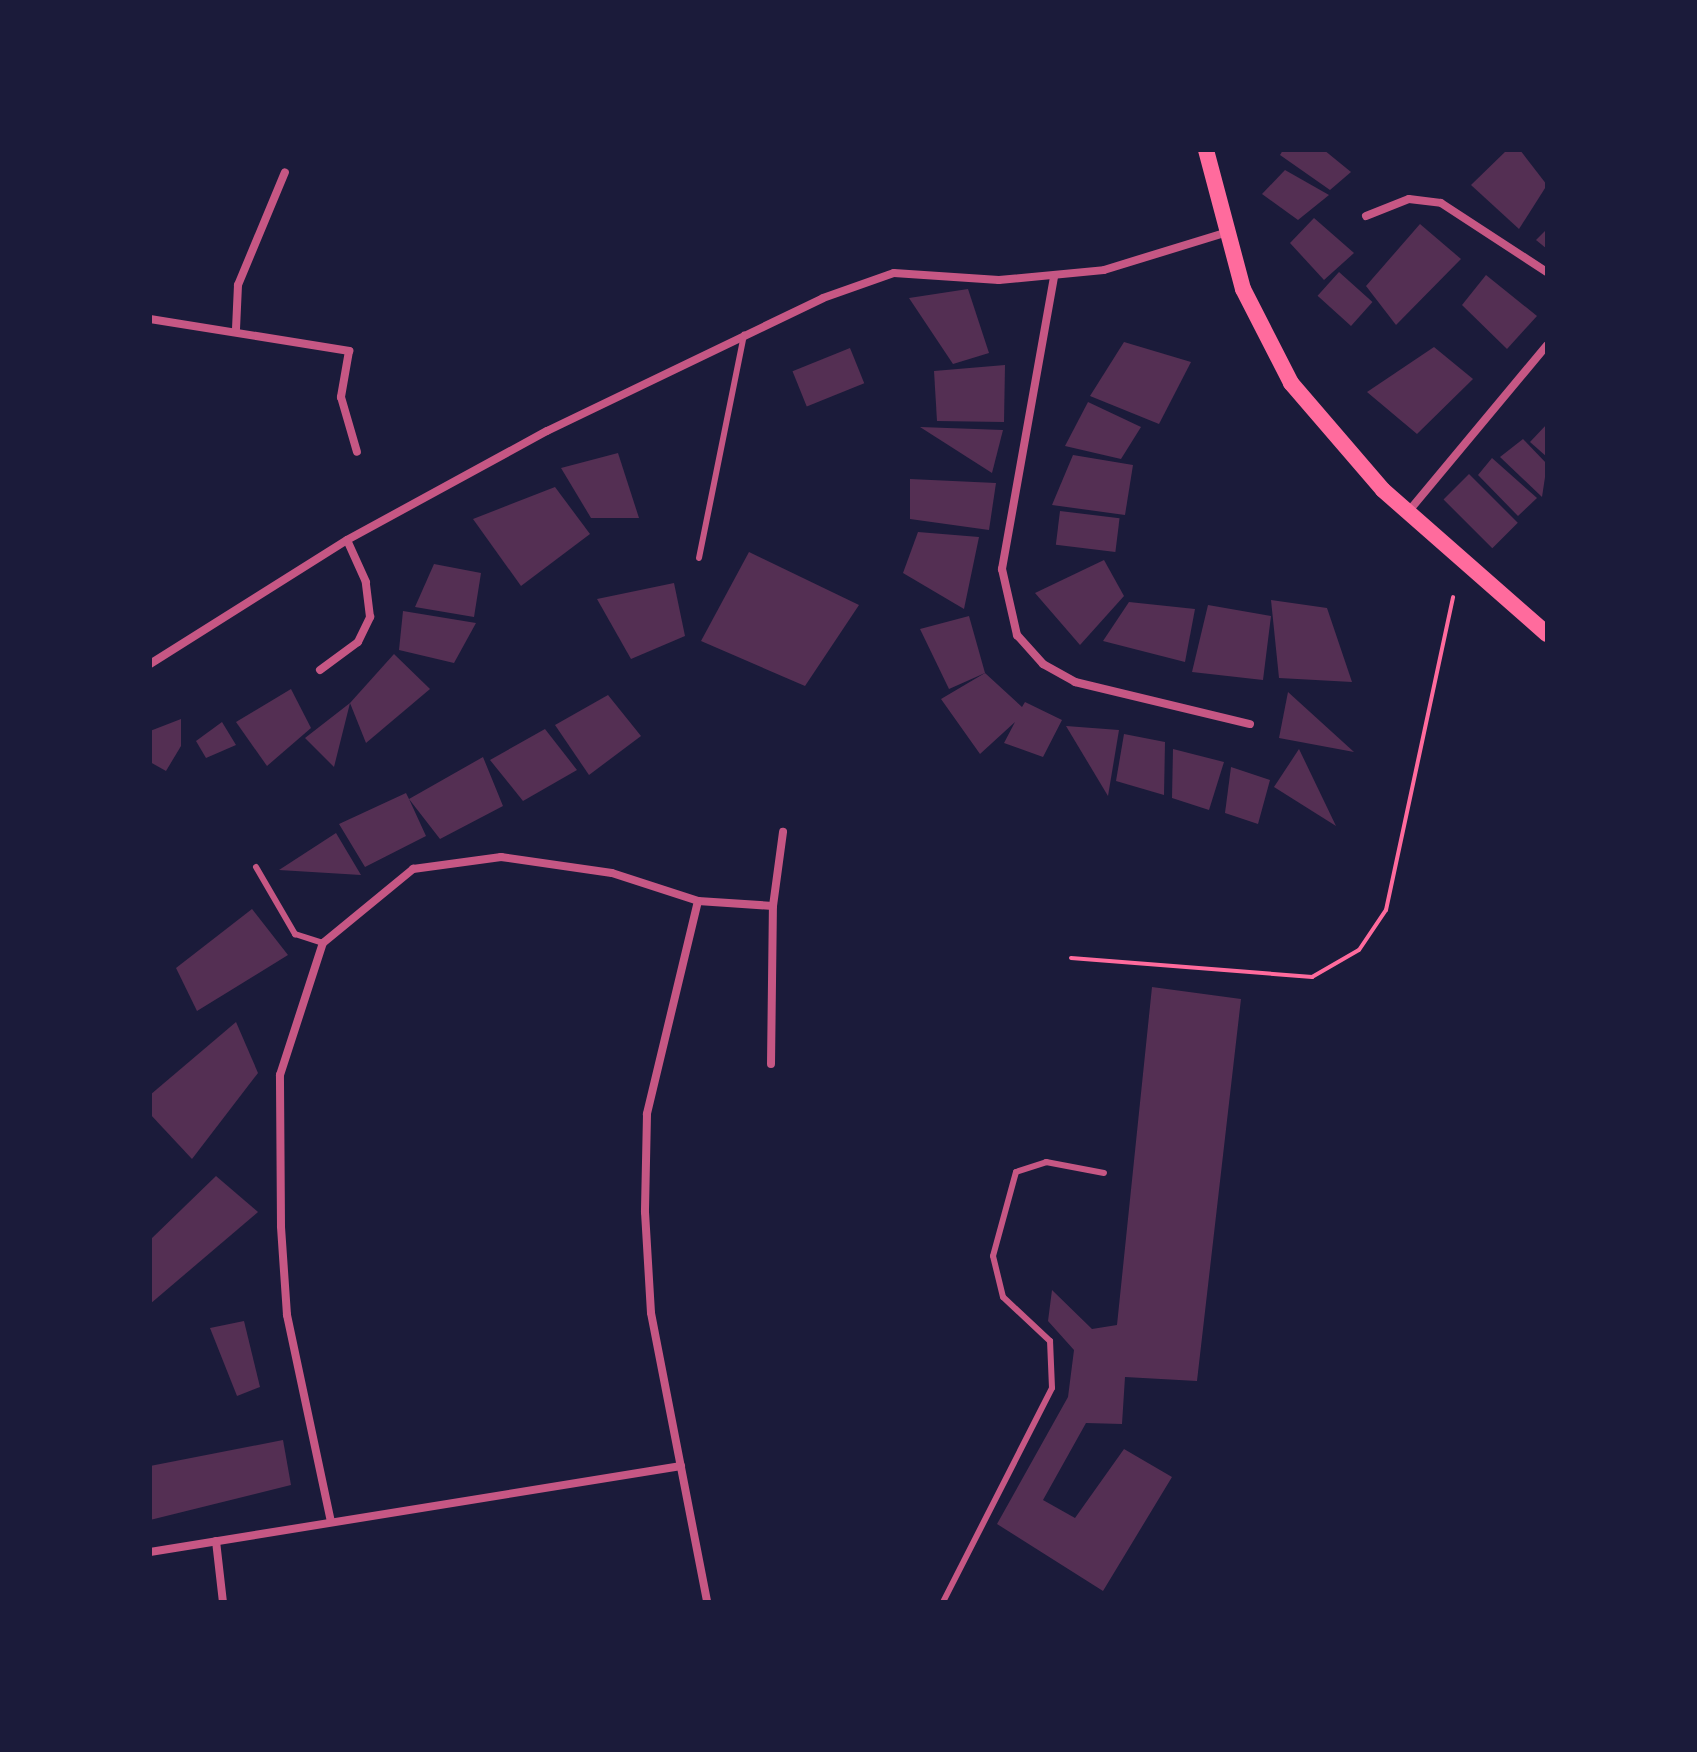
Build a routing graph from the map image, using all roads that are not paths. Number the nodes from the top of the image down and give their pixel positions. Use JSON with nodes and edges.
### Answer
{"nodes":[{"id":1,"x":1206,"y":150,"type":"edge"},
{"id":2,"x":285,"y":172,"type":"dead end"},
{"id":3,"x":1366,"y":216,"type":"dead end"},
{"id":4,"x":1224,"y":233,"type":"junction"},
{"id":5,"x":1547,"y":272,"type":"edge"},
{"id":6,"x":1054,"y":277,"type":"junction"},
{"id":7,"x":150,"y":319,"type":"edge"},
{"id":8,"x":236,"y":329,"type":"junction"},
{"id":9,"x":744,"y":334,"type":"junction"},
{"id":10,"x":1547,"y":345,"type":"edge"},
{"id":11,"x":357,"y":452,"type":"dead end"},
{"id":12,"x":1408,"y":512,"type":"junction"},
{"id":13,"x":347,"y":540,"type":"junction"},
{"id":14,"x":699,"y":558,"type":"dead end"},
{"id":15,"x":1547,"y":634,"type":"edge"},
{"id":16,"x":150,"y":664,"type":"edge"},
{"id":17,"x":320,"y":670,"type":"dead end"},
{"id":18,"x":1250,"y":724,"type":"dead end"},
{"id":19,"x":783,"y":832,"type":"dead end"},
{"id":20,"x":256,"y":867,"type":"dead end"},
{"id":21,"x":698,"y":901,"type":"junction"},
{"id":22,"x":773,"y":906,"type":"junction"},
{"id":23,"x":323,"y":943,"type":"junction"},
{"id":24,"x":771,"y":1064,"type":"dead end"},
{"id":25,"x":1104,"y":1173,"type":"dead end"},
{"id":26,"x":681,"y":1466,"type":"junction"},
{"id":27,"x":331,"y":1522,"type":"junction"},
{"id":28,"x":216,"y":1541,"type":"junction"},
{"id":29,"x":150,"y":1552,"type":"edge"},
{"id":30,"x":223,"y":1602,"type":"edge"},
{"id":31,"x":707,"y":1602,"type":"edge"},
{"id":32,"x":943,"y":1602,"type":"edge"}],
"edges":[{"from":1,"to":4,"type":"main road"},
{"from":2,"to":8,"type":"street"},
{"from":3,"to":5,"type":"street"},
{"from":4,"to":6,"type":"street"},
{"from":4,"to":12,"type":"main road"},
{"from":6,"to":9,"type":"street"},
{"from":6,"to":18,"type":"street"},
{"from":7,"to":8,"type":"street"},
{"from":8,"to":11,"type":"street"},
{"from":9,"to":13,"type":"street"},
{"from":9,"to":14,"type":"lane"},
{"from":10,"to":12,"type":"street"},
{"from":12,"to":15,"type":"main road"},
{"from":13,"to":16,"type":"street"},
{"from":13,"to":17,"type":"street"},
{"from":19,"to":22,"type":"street"},
{"from":20,"to":23,"type":"lane"},
{"from":21,"to":22,"type":"street"},
{"from":21,"to":23,"type":"street"},
{"from":21,"to":26,"type":"street"},
{"from":22,"to":24,"type":"street"},
{"from":23,"to":27,"type":"street"},
{"from":25,"to":32,"type":"lane"},
{"from":26,"to":27,"type":"street"},
{"from":26,"to":31,"type":"street"},
{"from":27,"to":28,"type":"street"},
{"from":28,"to":29,"type":"street"},
{"from":28,"to":30,"type":"street"}]}
